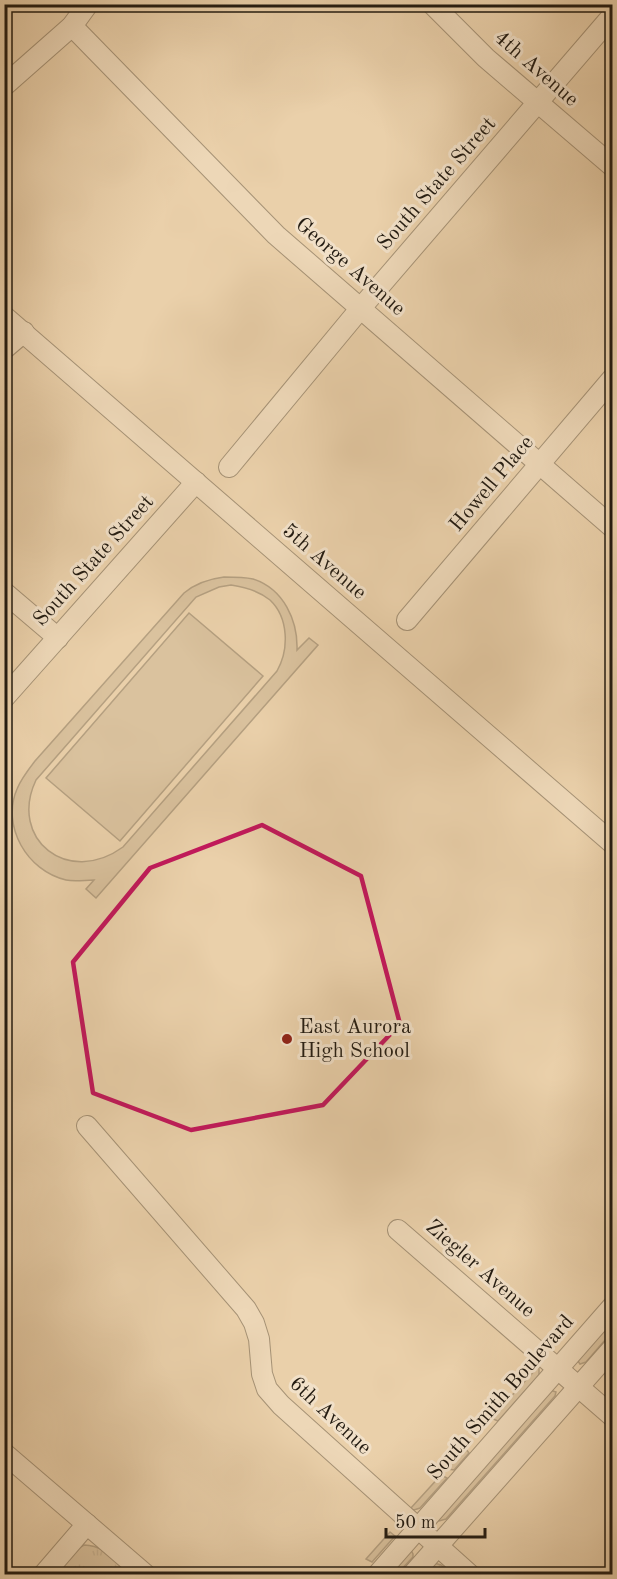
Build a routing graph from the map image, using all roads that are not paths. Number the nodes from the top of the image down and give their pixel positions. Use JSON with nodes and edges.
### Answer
{"nodes":[{"id":1,"x":88,"y":4,"type":"edge"},
{"id":2,"x":432,"y":4,"type":"edge"},
{"id":3,"x":612,"y":16,"type":"edge"},
{"id":4,"x":72,"y":26,"type":"junction"},
{"id":5,"x":4,"y":86,"type":"edge"},
{"id":6,"x":539,"y":102,"type":"junction"},
{"id":7,"x":612,"y":166,"type":"edge"},
{"id":8,"x":360,"y":309,"type":"junction"},
{"id":9,"x":4,"y":316,"type":"edge"},
{"id":10,"x":24,"y":332,"type":"junction"},
{"id":11,"x":4,"y":349,"type":"edge"},
{"id":12,"x":612,"y":379,"type":"edge"},
{"id":13,"x":540,"y":464,"type":"junction"},
{"id":14,"x":229,"y":467,"type":"dead end"},
{"id":15,"x":196,"y":482,"type":"junction"},
{"id":16,"x":612,"y":527,"type":"edge"},
{"id":17,"x":4,"y":592,"type":"edge"},
{"id":18,"x":407,"y":620,"type":"dead end"},
{"id":19,"x":58,"y":638,"type":"junction"},
{"id":20,"x":4,"y":698,"type":"edge"},
{"id":21,"x":612,"y":843,"type":"edge"},
{"id":22,"x":87,"y":1126,"type":"dead end"},
{"id":23,"x":398,"y":1230,"type":"dead end"},
{"id":24,"x":612,"y":1307,"type":"edge"},
{"id":25,"x":612,"y":1349,"type":"edge"},
{"id":26,"x":559,"y":1369,"type":"junction"},
{"id":27,"x":580,"y":1387,"type":"junction"},
{"id":28,"x":612,"y":1416,"type":"edge"},
{"id":29,"x":4,"y":1453,"type":"edge"},
{"id":30,"x":87,"y":1524,"type":"junction"},
{"id":31,"x":418,"y":1530,"type":"junction"},
{"id":32,"x":438,"y":1547,"type":"junction"},
{"id":33,"x":44,"y":1575,"type":"edge"},
{"id":34,"x":145,"y":1575,"type":"edge"},
{"id":35,"x":378,"y":1575,"type":"edge"},
{"id":36,"x":413,"y":1575,"type":"edge"},
{"id":37,"x":469,"y":1575,"type":"edge"}],
"edges":[{"from":1,"to":4,"type":"street"},
{"from":2,"to":6,"type":"street","name":"4th Avenue"},
{"from":3,"to":6,"type":"street","name":"South State Street"},
{"from":4,"to":5,"type":"street"},
{"from":4,"to":8,"type":"street","name":"George Avenue"},
{"from":6,"to":7,"type":"street","name":"4th Avenue"},
{"from":6,"to":8,"type":"street","name":"South State Street"},
{"from":8,"to":13,"type":"street","name":"George Avenue"},
{"from":8,"to":14,"type":"street","name":"South State Street"},
{"from":9,"to":10,"type":"street","name":"5th Avenue"},
{"from":10,"to":11,"type":"street"},
{"from":10,"to":15,"type":"street","name":"5th Avenue"},
{"from":12,"to":13,"type":"street","name":"Howell Place"},
{"from":13,"to":16,"type":"street","name":"George Avenue"},
{"from":13,"to":18,"type":"street","name":"Howell Place"},
{"from":15,"to":19,"type":"street","name":"South State Street"},
{"from":15,"to":21,"type":"street","name":"5th Avenue"},
{"from":17,"to":19,"type":"street"},
{"from":19,"to":20,"type":"street","name":"South State Street"},
{"from":22,"to":31,"type":"street","name":"6th Avenue"},
{"from":23,"to":26,"type":"street","name":"Ziegler Avenue"},
{"from":24,"to":26,"type":"street","name":"South Smith Boulevard"},
{"from":25,"to":27,"type":"street"},
{"from":26,"to":27,"type":"street","name":"Ziegler Avenue"},
{"from":26,"to":31,"type":"street","name":"South Smith Boulevard"},
{"from":27,"to":28,"type":"street","name":"Ziegler Avenue"},
{"from":27,"to":32,"type":"street"},
{"from":29,"to":30,"type":"street"},
{"from":30,"to":33,"type":"street"},
{"from":30,"to":34,"type":"street"},
{"from":31,"to":32,"type":"street","name":"6th Avenue"},
{"from":31,"to":35,"type":"street","name":"South Smith Boulevard"},
{"from":32,"to":36,"type":"street"},
{"from":32,"to":37,"type":"street","name":"6th Avenue"}]}
